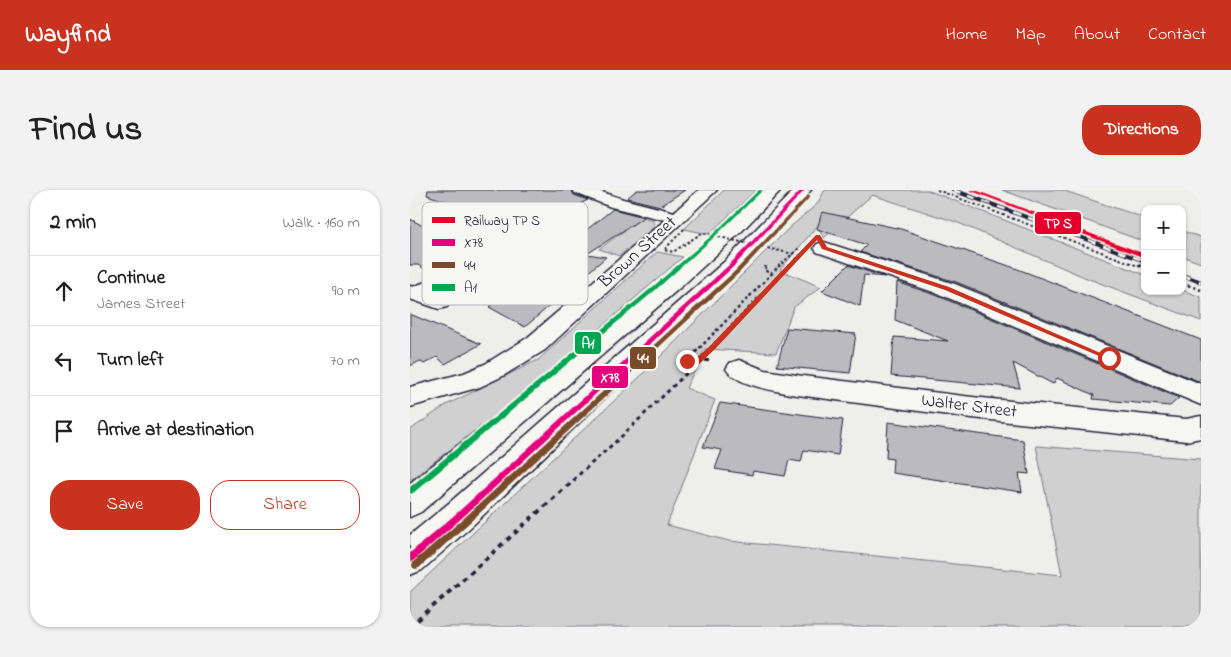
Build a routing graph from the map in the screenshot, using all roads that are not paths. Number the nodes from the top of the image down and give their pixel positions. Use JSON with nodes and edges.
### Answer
{"nodes":[{"id":1,"x":581,"y":190,"type":"edge"},
{"id":2,"x":709,"y":190,"type":"edge"},
{"id":3,"x":773,"y":190,"type":"edge"},
{"id":4,"x":803,"y":190,"type":"edge"},
{"id":5,"x":681,"y":224,"type":"junction"},
{"id":6,"x":819,"y":239,"type":"road end"},
{"id":7,"x":588,"y":301,"type":"edge"},
{"id":8,"x":583,"y":305,"type":"edge"},
{"id":9,"x":739,"y":369,"type":"dead end"},
{"id":10,"x":1201,"y":396,"type":"edge"},
{"id":11,"x":410,"y":397,"type":"edge"},
{"id":12,"x":1201,"y":427,"type":"edge"},
{"id":13,"x":410,"y":502,"type":"edge"},
{"id":14,"x":410,"y":558,"type":"edge"}],
"edges":[{"from":1,"to":5,"type":"street"},
{"from":2,"to":5,"type":"street","name":"Brown Street"},
{"from":3,"to":13,"type":"street"},
{"from":4,"to":14,"type":"street"},
{"from":5,"to":7,"type":"street","name":"Brown Street"},
{"from":6,"to":10,"type":"street"},
{"from":8,"to":11,"type":"street","name":"Brown Street"},
{"from":9,"to":12,"type":"street","name":"Walter Street"}]}
